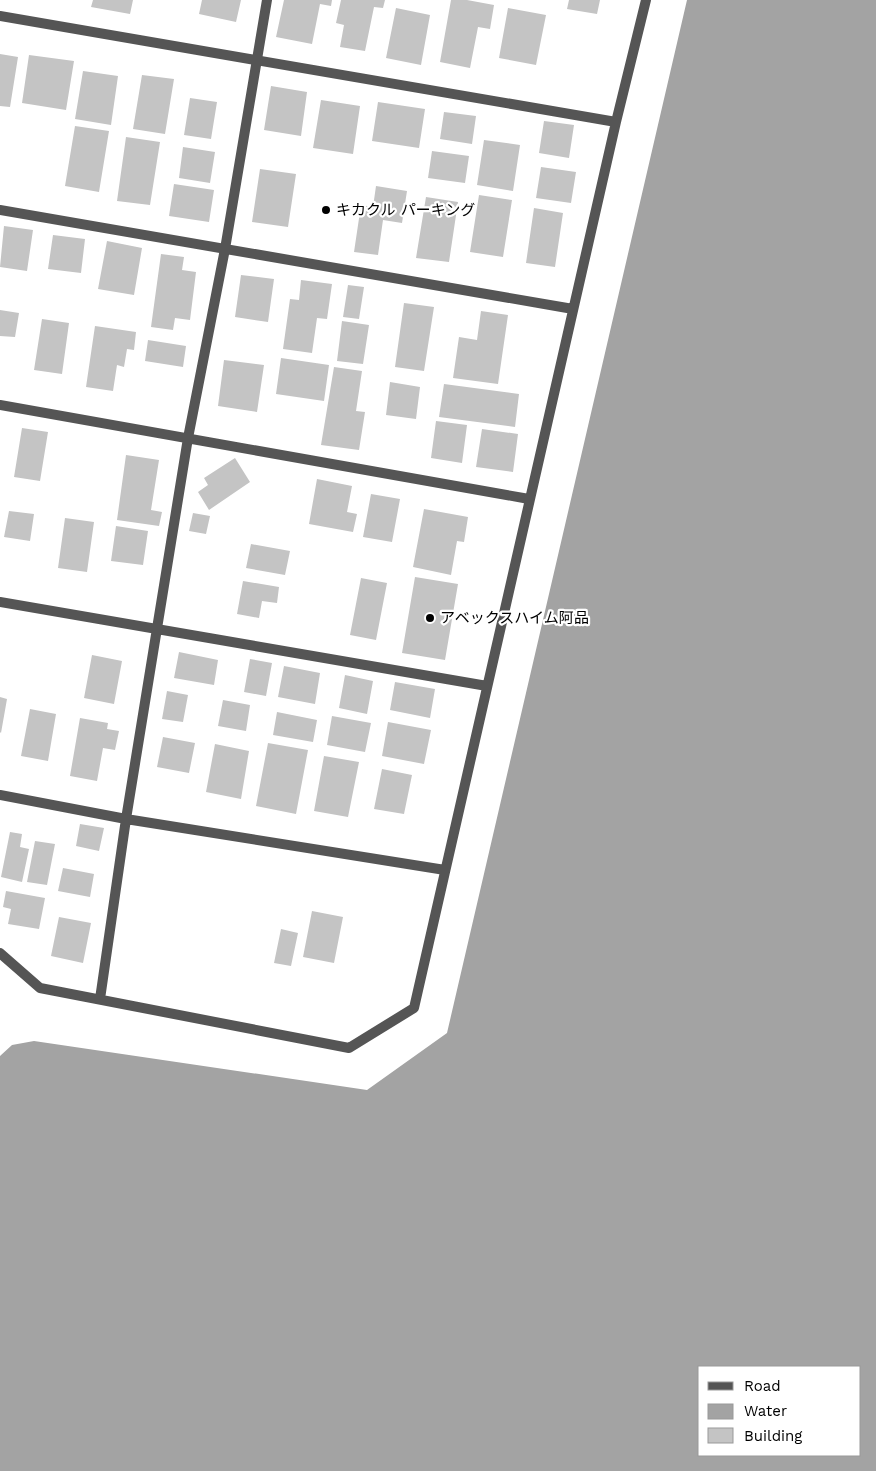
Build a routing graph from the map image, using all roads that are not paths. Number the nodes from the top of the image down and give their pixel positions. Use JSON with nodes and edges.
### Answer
{"nodes":[{"id":1,"x":268,"y":0,"type":"edge"},
{"id":2,"x":646,"y":0,"type":"edge"},
{"id":3,"x":0,"y":16,"type":"edge"},
{"id":4,"x":258,"y":61,"type":"junction"},
{"id":5,"x":616,"y":122,"type":"junction"},
{"id":6,"x":0,"y":210,"type":"edge"},
{"id":7,"x":225,"y":249,"type":"junction"},
{"id":8,"x":573,"y":309,"type":"junction"},
{"id":9,"x":0,"y":405,"type":"edge"},
{"id":10,"x":188,"y":438,"type":"junction"},
{"id":11,"x":530,"y":499,"type":"junction"},
{"id":12,"x":0,"y":602,"type":"edge"},
{"id":13,"x":157,"y":630,"type":"junction"},
{"id":14,"x":487,"y":686,"type":"junction"},
{"id":15,"x":0,"y":795,"type":"edge"},
{"id":16,"x":126,"y":819,"type":"junction"},
{"id":17,"x":445,"y":870,"type":"junction"},
{"id":18,"x":0,"y":953,"type":"edge"},
{"id":19,"x":100,"y":999,"type":"junction"}],
"edges":[{"from":1,"to":4,"type":"street"},
{"from":2,"to":5,"type":"street"},
{"from":3,"to":4,"type":"street"},
{"from":4,"to":5,"type":"street"},
{"from":4,"to":7,"type":"street"},
{"from":5,"to":8,"type":"street"},
{"from":6,"to":7,"type":"street"},
{"from":7,"to":8,"type":"street"},
{"from":7,"to":10,"type":"street"},
{"from":8,"to":11,"type":"street"},
{"from":9,"to":10,"type":"street"},
{"from":10,"to":11,"type":"street"},
{"from":10,"to":13,"type":"street"},
{"from":11,"to":14,"type":"street"},
{"from":12,"to":13,"type":"street"},
{"from":13,"to":14,"type":"street"},
{"from":13,"to":16,"type":"street"},
{"from":14,"to":17,"type":"street"},
{"from":15,"to":16,"type":"street"},
{"from":16,"to":17,"type":"street"},
{"from":16,"to":19,"type":"street"},
{"from":17,"to":19,"type":"street"},
{"from":18,"to":19,"type":"street"}]}
